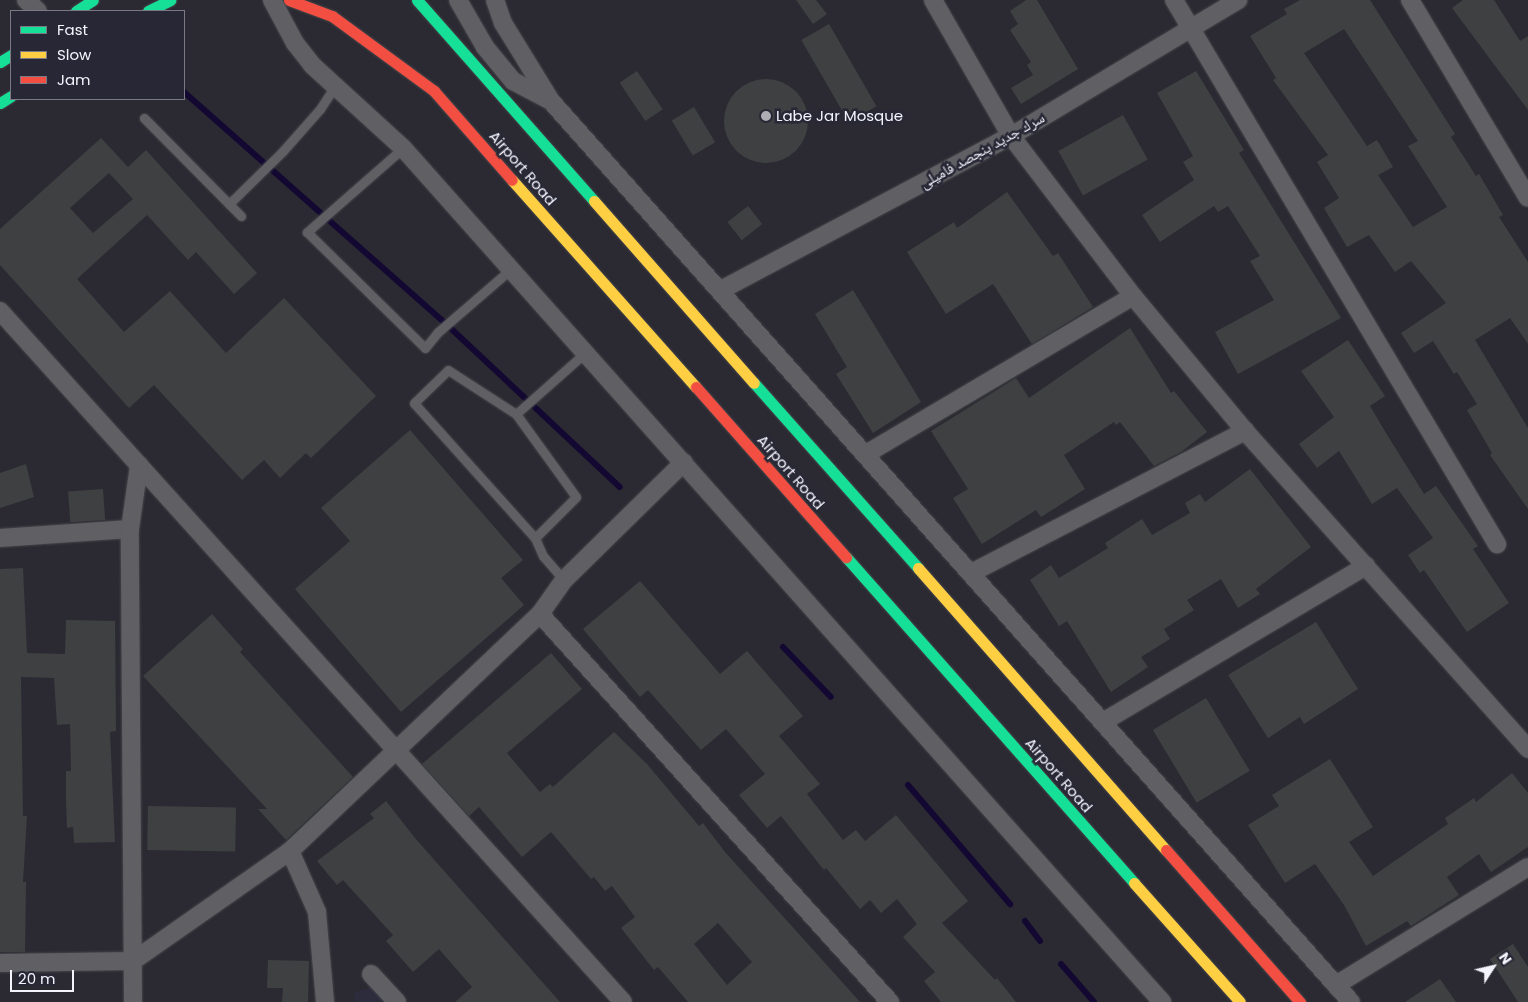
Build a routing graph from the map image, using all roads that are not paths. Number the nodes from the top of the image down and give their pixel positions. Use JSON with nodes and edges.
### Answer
{"nodes":[{"id":1,"x":26,"y":0,"type":"edge"},
{"id":2,"x":93,"y":0,"type":"edge"},
{"id":3,"x":171,"y":0,"type":"edge"},
{"id":4,"x":272,"y":0,"type":"edge"},
{"id":5,"x":289,"y":0,"type":"edge"},
{"id":6,"x":417,"y":0,"type":"edge"},
{"id":7,"x":458,"y":0,"type":"edge"},
{"id":8,"x":495,"y":0,"type":"edge"},
{"id":9,"x":933,"y":0,"type":"edge"},
{"id":10,"x":1174,"y":0,"type":"edge"},
{"id":11,"x":1238,"y":0,"type":"edge"},
{"id":12,"x":1410,"y":0,"type":"edge"},
{"id":13,"x":37,"y":10,"type":"edge"},
{"id":14,"x":78,"y":10,"type":"edge"},
{"id":15,"x":150,"y":10,"type":"edge"},
{"id":16,"x":1191,"y":28,"type":"junction"},
{"id":17,"x":335,"y":86,"type":"junction"},
{"id":18,"x":551,"y":101,"type":"junction"},
{"id":19,"x":144,"y":118,"type":"dead end"},
{"id":20,"x":1011,"y":136,"type":"junction"},
{"id":21,"x":404,"y":148,"type":"junction"},
{"id":22,"x":1528,"y":198,"type":"edge"},
{"id":23,"x":229,"y":204,"type":"junction"},
{"id":24,"x":241,"y":216,"type":"dead end"},
{"id":25,"x":511,"y":269,"type":"junction"},
{"id":26,"x":721,"y":290,"type":"junction"},
{"id":27,"x":1133,"y":296,"type":"junction"},
{"id":28,"x":0,"y":311,"type":"edge"},
{"id":29,"x":586,"y":352,"type":"junction"},
{"id":30,"x":516,"y":414,"type":"junction"},
{"id":31,"x":1245,"y":431,"type":"junction"},
{"id":32,"x":866,"y":454,"type":"junction"},
{"id":33,"x":684,"y":462,"type":"junction"},
{"id":34,"x":139,"y":465,"type":"junction"},
{"id":35,"x":130,"y":529,"type":"junction"},
{"id":36,"x":0,"y":538,"type":"edge"},
{"id":37,"x":535,"y":538,"type":"junction"},
{"id":38,"x":1497,"y":544,"type":"dead end"},
{"id":39,"x":1366,"y":566,"type":"junction"},
{"id":40,"x":971,"y":573,"type":"junction"},
{"id":41,"x":564,"y":580,"type":"junction"},
{"id":42,"x":540,"y":614,"type":"junction"},
{"id":43,"x":1103,"y":722,"type":"junction"},
{"id":44,"x":1528,"y":749,"type":"edge"},
{"id":45,"x":398,"y":751,"type":"junction"},
{"id":46,"x":290,"y":851,"type":"junction"},
{"id":47,"x":1528,"y":867,"type":"edge"},
{"id":48,"x":133,"y":961,"type":"junction"},
{"id":49,"x":0,"y":963,"type":"edge"},
{"id":50,"x":370,"y":974,"type":"dead end"},
{"id":51,"x":1336,"y":985,"type":"junction"},
{"id":52,"x":133,"y":1002,"type":"edge"},
{"id":53,"x":325,"y":1002,"type":"edge"},
{"id":54,"x":397,"y":1002,"type":"edge"},
{"id":55,"x":623,"y":1002,"type":"edge"},
{"id":56,"x":890,"y":1002,"type":"edge"},
{"id":57,"x":1162,"y":1002,"type":"edge"},
{"id":58,"x":1240,"y":1002,"type":"edge"},
{"id":59,"x":1300,"y":1002,"type":"edge"},
{"id":60,"x":1351,"y":1002,"type":"edge"}],
"edges":[{"from":1,"to":13,"type":"street"},
{"from":2,"to":14,"type":"main road"},
{"from":3,"to":15,"type":"main road"},
{"from":4,"to":17,"type":"street"},
{"from":5,"to":58,"type":"main road","name":"Airport Road"},
{"from":6,"to":59,"type":"main road","name":"Airport Road"},
{"from":7,"to":18,"type":"street"},
{"from":8,"to":18,"type":"street"},
{"from":9,"to":20,"type":"street"},
{"from":10,"to":16,"type":"street"},
{"from":11,"to":16,"type":"street","name":"سرك جدید پنجصد فامیلی"},
{"from":12,"to":22,"type":"street"},
{"from":16,"to":20,"type":"street","name":"سرك جدید پنجصد فامیلی"},
{"from":16,"to":38,"type":"street"},
{"from":17,"to":21,"type":"street"},
{"from":17,"to":23,"type":"lane"},
{"from":18,"to":26,"type":"street"},
{"from":19,"to":23,"type":"lane"},
{"from":20,"to":26,"type":"street","name":"سرك جدید پنجصد فامیلی"},
{"from":20,"to":27,"type":"street"},
{"from":21,"to":25,"type":"street"},
{"from":21,"to":25,"type":"lane"},
{"from":23,"to":24,"type":"lane"},
{"from":25,"to":29,"type":"street"},
{"from":26,"to":32,"type":"street"},
{"from":27,"to":31,"type":"street"},
{"from":27,"to":32,"type":"street"},
{"from":28,"to":34,"type":"street"},
{"from":29,"to":30,"type":"lane"},
{"from":29,"to":33,"type":"street"},
{"from":30,"to":37,"type":"lane"},
{"from":30,"to":37,"type":"lane"},
{"from":31,"to":39,"type":"street"},
{"from":31,"to":40,"type":"street"},
{"from":32,"to":40,"type":"street"},
{"from":33,"to":41,"type":"street"},
{"from":33,"to":57,"type":"street"},
{"from":34,"to":35,"type":"street"},
{"from":34,"to":45,"type":"street"},
{"from":35,"to":36,"type":"street"},
{"from":35,"to":48,"type":"street"},
{"from":37,"to":41,"type":"lane"},
{"from":39,"to":43,"type":"street"},
{"from":39,"to":44,"type":"street"},
{"from":40,"to":43,"type":"street"},
{"from":41,"to":42,"type":"street"},
{"from":42,"to":45,"type":"street"},
{"from":42,"to":56,"type":"street"},
{"from":43,"to":51,"type":"street"},
{"from":45,"to":46,"type":"street"},
{"from":45,"to":55,"type":"street"},
{"from":46,"to":48,"type":"street"},
{"from":46,"to":53,"type":"street"},
{"from":47,"to":51,"type":"street"},
{"from":48,"to":49,"type":"street"},
{"from":48,"to":52,"type":"street"},
{"from":50,"to":54,"type":"street"},
{"from":51,"to":60,"type":"street"}]}
